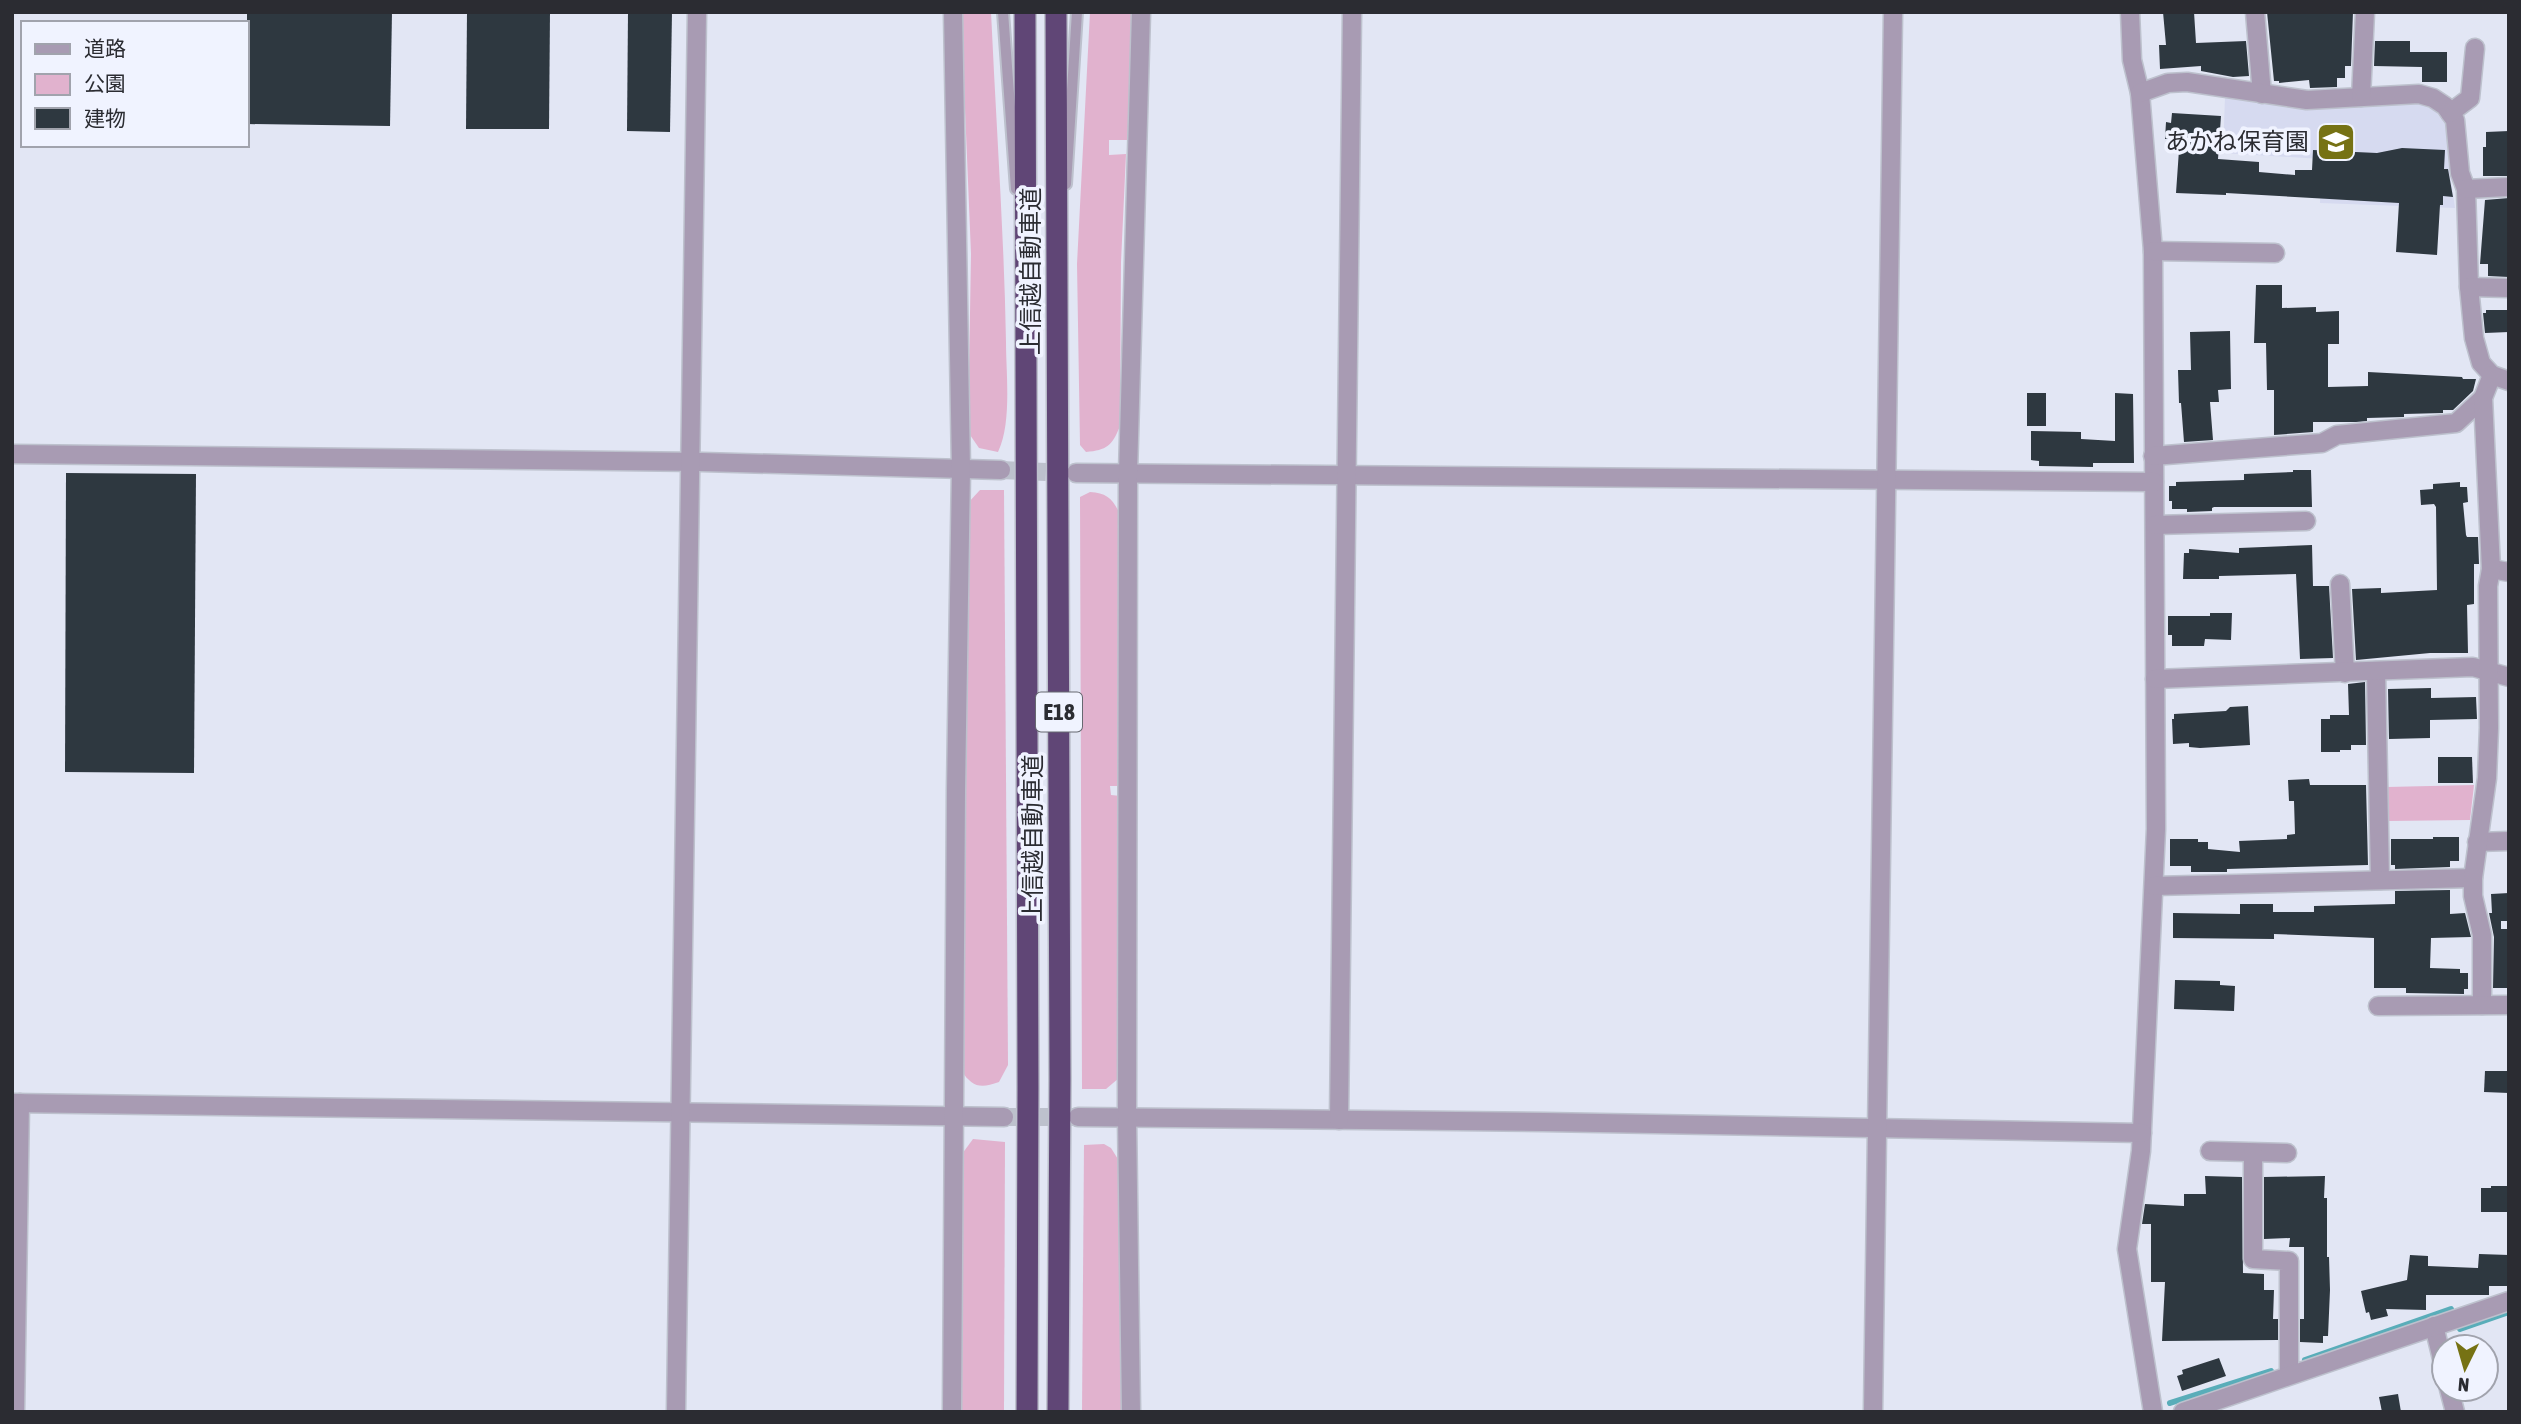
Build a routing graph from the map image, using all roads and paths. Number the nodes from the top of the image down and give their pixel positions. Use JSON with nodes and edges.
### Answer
{"nodes":[{"id":1,"x":697,"y":12,"type":"edge"},
{"id":2,"x":953,"y":12,"type":"edge"},
{"id":3,"x":1003,"y":12,"type":"edge"},
{"id":4,"x":1025,"y":12,"type":"edge"},
{"id":5,"x":1056,"y":12,"type":"edge"},
{"id":6,"x":1077,"y":12,"type":"edge"},
{"id":7,"x":1141,"y":12,"type":"edge"},
{"id":8,"x":1352,"y":12,"type":"edge"},
{"id":9,"x":1893,"y":12,"type":"edge"},
{"id":10,"x":2130,"y":12,"type":"edge"},
{"id":11,"x":2255,"y":12,"type":"edge"},
{"id":12,"x":2365,"y":12,"type":"edge"},
{"id":13,"x":2475,"y":48,"type":"dead end"},
{"id":14,"x":2140,"y":93,"type":"junction"},
{"id":15,"x":2262,"y":94,"type":"junction"},
{"id":16,"x":2361,"y":97,"type":"junction"},
{"id":17,"x":2450,"y":113,"type":"junction"},
{"id":18,"x":2509,"y":187,"type":"edge"},
{"id":19,"x":2466,"y":189,"type":"junction"},
{"id":20,"x":2153,"y":251,"type":"junction"},
{"id":21,"x":2275,"y":253,"type":"dead end"},
{"id":22,"x":2469,"y":287,"type":"junction"},
{"id":23,"x":2509,"y":288,"type":"edge"},
{"id":24,"x":1058,"y":308,"type":"junction"},
{"id":25,"x":1026,"y":310,"type":"junction"},
{"id":26,"x":2500,"y":378,"type":"edge"},
{"id":27,"x":2483,"y":398,"type":"junction"},
{"id":28,"x":12,"y":454,"type":"edge"},
{"id":29,"x":2153,"y":456,"type":"junction"},
{"id":30,"x":690,"y":462,"type":"junction"},
{"id":31,"x":961,"y":469,"type":"junction"},
{"id":32,"x":1001,"y":470,"type":"tunnel mouth"},
{"id":33,"x":1128,"y":473,"type":"junction"},
{"id":34,"x":1076,"y":474,"type":"tunnel mouth"},
{"id":35,"x":1346,"y":474,"type":"junction"},
{"id":36,"x":1887,"y":479,"type":"junction"},
{"id":37,"x":2154,"y":482,"type":"junction"},
{"id":38,"x":2306,"y":521,"type":"dead end"},
{"id":39,"x":2155,"y":525,"type":"junction"},
{"id":40,"x":2491,"y":569,"type":"junction"},
{"id":41,"x":2509,"y":572,"type":"edge"},
{"id":42,"x":2340,"y":584,"type":"dead end"},
{"id":43,"x":2376,"y":671,"type":"junction"},
{"id":44,"x":2345,"y":673,"type":"junction"},
{"id":45,"x":2488,"y":673,"type":"junction"},
{"id":46,"x":2509,"y":677,"type":"edge"},
{"id":47,"x":2155,"y":679,"type":"junction"},
{"id":48,"x":2509,"y":841,"type":"edge"},
{"id":49,"x":2477,"y":842,"type":"junction"},
{"id":50,"x":2473,"y":878,"type":"junction"},
{"id":51,"x":2381,"y":880,"type":"junction"},
{"id":52,"x":2154,"y":886,"type":"junction"},
{"id":53,"x":2482,"y":1005,"type":"junction"},
{"id":54,"x":2509,"y":1005,"type":"edge"},
{"id":55,"x":2378,"y":1006,"type":"dead end"},
{"id":56,"x":16,"y":1103,"type":"edge"},
{"id":57,"x":682,"y":1112,"type":"junction"},
{"id":58,"x":954,"y":1115,"type":"junction"},
{"id":59,"x":1004,"y":1116,"type":"tunnel mouth"},
{"id":60,"x":1078,"y":1117,"type":"tunnel mouth"},
{"id":61,"x":1127,"y":1117,"type":"junction"},
{"id":62,"x":1339,"y":1120,"type":"junction"},
{"id":63,"x":1877,"y":1128,"type":"junction"},
{"id":64,"x":2142,"y":1133,"type":"junction"},
{"id":65,"x":2210,"y":1151,"type":"dead end"},
{"id":66,"x":2253,"y":1153,"type":"junction"},
{"id":67,"x":2287,"y":1153,"type":"dead end"},
{"id":68,"x":2509,"y":1301,"type":"edge"},
{"id":69,"x":2434,"y":1326,"type":"junction"},
{"id":70,"x":2436,"y":1333,"type":"edge"},
{"id":71,"x":2289,"y":1374,"type":"junction"},
{"id":72,"x":15,"y":1412,"type":"edge"},
{"id":73,"x":676,"y":1412,"type":"edge"},
{"id":74,"x":952,"y":1412,"type":"edge"},
{"id":75,"x":1027,"y":1412,"type":"edge"},
{"id":76,"x":1058,"y":1412,"type":"edge"},
{"id":77,"x":1131,"y":1412,"type":"edge"},
{"id":78,"x":1873,"y":1412,"type":"edge"},
{"id":79,"x":2153,"y":1412,"type":"edge"},
{"id":80,"x":2183,"y":1412,"type":"edge"}],
"edges":[{"from":1,"to":30,"type":"street"},
{"from":2,"to":31,"type":"street"},
{"from":3,"to":25,"type":"lane"},
{"from":4,"to":25,"type":"highway","name":"上信越自動車道","number":"E18"},
{"from":5,"to":24,"type":"highway","name":"上信越自動車道","number":"E18"},
{"from":6,"to":24,"type":"lane"},
{"from":7,"to":33,"type":"street"},
{"from":8,"to":35,"type":"street"},
{"from":9,"to":36,"type":"street"},
{"from":10,"to":14,"type":"street"},
{"from":11,"to":15,"type":"street"},
{"from":12,"to":16,"type":"street"},
{"from":13,"to":17,"type":"street"},
{"from":14,"to":15,"type":"street"},
{"from":14,"to":20,"type":"street"},
{"from":15,"to":16,"type":"street"},
{"from":16,"to":17,"type":"street"},
{"from":17,"to":19,"type":"street"},
{"from":18,"to":19,"type":"street"},
{"from":19,"to":22,"type":"street"},
{"from":20,"to":21,"type":"street"},
{"from":20,"to":29,"type":"street"},
{"from":22,"to":23,"type":"street"},
{"from":22,"to":26,"type":"street"},
{"from":24,"to":76,"type":"highway","name":"上信越自動車道","number":"E18"},
{"from":25,"to":75,"type":"highway","name":"上信越自動車道","number":"E18"},
{"from":26,"to":27,"type":"street"},
{"from":27,"to":29,"type":"street"},
{"from":27,"to":40,"type":"street"},
{"from":28,"to":30,"type":"street"},
{"from":29,"to":37,"type":"street"},
{"from":30,"to":31,"type":"street"},
{"from":30,"to":57,"type":"street"},
{"from":31,"to":32,"type":"street"},
{"from":31,"to":58,"type":"street"},
{"from":33,"to":34,"type":"street"},
{"from":33,"to":35,"type":"street"},
{"from":33,"to":61,"type":"street"},
{"from":35,"to":36,"type":"street"},
{"from":35,"to":62,"type":"street"},
{"from":36,"to":37,"type":"street"},
{"from":36,"to":63,"type":"street"},
{"from":37,"to":39,"type":"street"},
{"from":38,"to":39,"type":"street"},
{"from":39,"to":47,"type":"street"},
{"from":40,"to":41,"type":"street"},
{"from":40,"to":45,"type":"street"},
{"from":42,"to":44,"type":"street"},
{"from":43,"to":44,"type":"street"},
{"from":43,"to":45,"type":"street"},
{"from":43,"to":51,"type":"street"},
{"from":44,"to":47,"type":"street"},
{"from":45,"to":46,"type":"street"},
{"from":45,"to":49,"type":"street"},
{"from":47,"to":52,"type":"street"},
{"from":48,"to":49,"type":"street"},
{"from":49,"to":50,"type":"street"},
{"from":50,"to":51,"type":"street"},
{"from":50,"to":53,"type":"street"},
{"from":51,"to":52,"type":"street"},
{"from":52,"to":64,"type":"street"},
{"from":53,"to":54,"type":"street"},
{"from":53,"to":55,"type":"street"},
{"from":56,"to":57,"type":"street"},
{"from":56,"to":72,"type":"street"},
{"from":57,"to":58,"type":"street"},
{"from":57,"to":73,"type":"street"},
{"from":58,"to":59,"type":"street"},
{"from":58,"to":74,"type":"street"},
{"from":60,"to":61,"type":"street"},
{"from":61,"to":62,"type":"street"},
{"from":61,"to":77,"type":"street"},
{"from":62,"to":63,"type":"street"},
{"from":63,"to":64,"type":"street"},
{"from":63,"to":78,"type":"street"},
{"from":64,"to":79,"type":"street"},
{"from":65,"to":66,"type":"street"},
{"from":66,"to":67,"type":"street"},
{"from":66,"to":71,"type":"street"},
{"from":68,"to":69,"type":"street"},
{"from":69,"to":70,"type":"street"},
{"from":69,"to":71,"type":"street"},
{"from":71,"to":80,"type":"street"}]}
